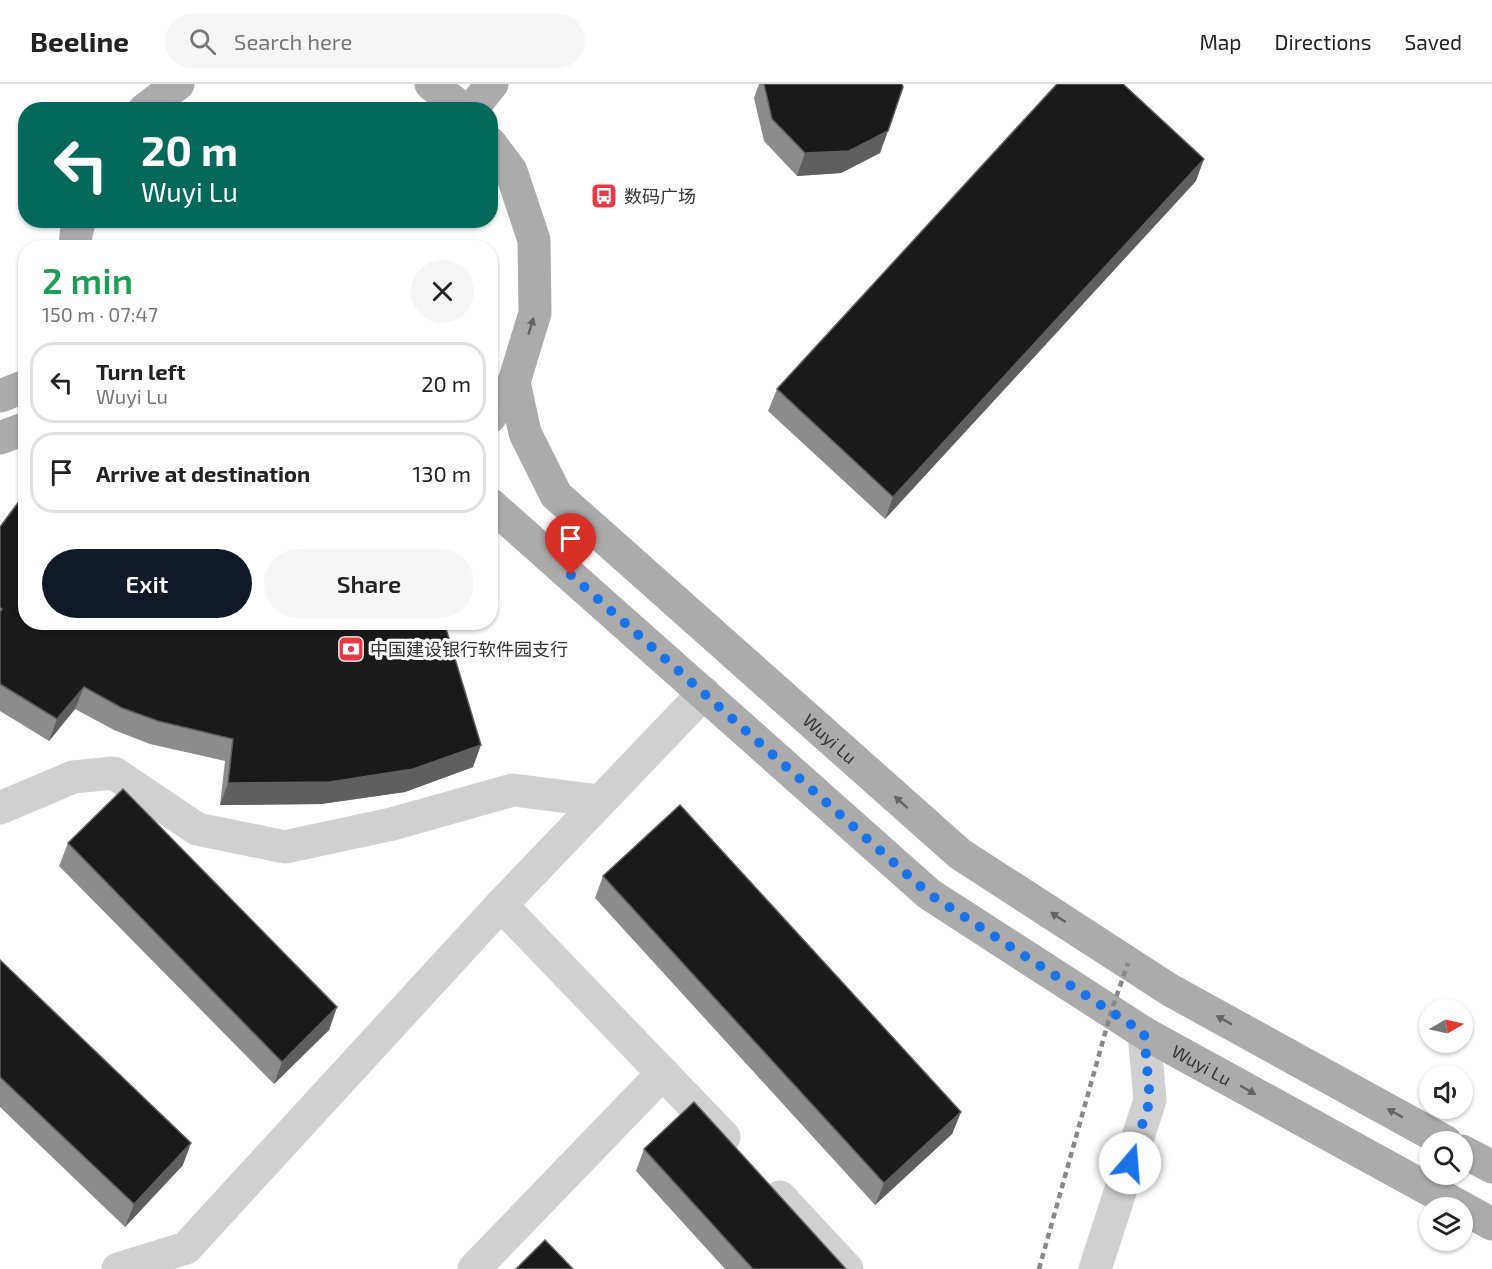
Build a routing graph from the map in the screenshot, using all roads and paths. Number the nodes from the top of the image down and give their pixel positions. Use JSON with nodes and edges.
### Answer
{"nodes":[{"id":1,"x":178,"y":84,"type":"edge"},
{"id":2,"x":431,"y":84,"type":"edge"},
{"id":3,"x":492,"y":84,"type":"edge"},
{"id":4,"x":152,"y":100,"type":"edge"},
{"id":5,"x":455,"y":102,"type":"edge"},
{"id":6,"x":477,"y":102,"type":"edge"},
{"id":7,"x":498,"y":154,"type":"edge"},
{"id":8,"x":514,"y":382,"type":"junction"},
{"id":9,"x":18,"y":389,"type":"edge"},
{"id":10,"x":0,"y":396,"type":"edge"},
{"id":11,"x":498,"y":405,"type":"edge"},
{"id":12,"x":18,"y":431,"type":"edge"},
{"id":13,"x":0,"y":438,"type":"edge"},
{"id":14,"x":498,"y":511,"type":"edge"},
{"id":15,"x":704,"y":693,"type":"junction"},
{"id":16,"x":600,"y":801,"type":"junction"},
{"id":17,"x":0,"y":808,"type":"edge"},
{"id":18,"x":501,"y":905,"type":"junction"},
{"id":19,"x":1144,"y":1033,"type":"junction"},
{"id":20,"x":663,"y":1073,"type":"junction"},
{"id":21,"x":1426,"y":1131,"type":"edge"},
{"id":22,"x":1473,"y":1156,"type":"edge"},
{"id":23,"x":1492,"y":1167,"type":"edge"},
{"id":24,"x":1492,"y":1224,"type":"edge"},
{"id":25,"x":118,"y":1269,"type":"edge"},
{"id":26,"x":474,"y":1269,"type":"edge"},
{"id":27,"x":847,"y":1269,"type":"edge"},
{"id":28,"x":1095,"y":1269,"type":"edge"}],
"edges":[{"from":1,"to":4,"type":"main road"},
{"from":2,"to":5,"type":"main road"},
{"from":3,"to":6,"type":"main road"},
{"from":8,"to":7,"type":"main road","one_way":true},
{"from":8,"to":11,"type":"main road"},
{"from":21,"to":8,"type":"main road","name":"Wuyi Lu","one_way":true},
{"from":9,"to":10,"type":"main road"},
{"from":12,"to":13,"type":"main road"},
{"from":14,"to":15,"type":"main road","name":"Wuyi Lu"},
{"from":15,"to":16,"type":"street"},
{"from":15,"to":19,"type":"main road","name":"Wuyi Lu"},
{"from":16,"to":17,"type":"street"},
{"from":16,"to":18,"type":"street"},
{"from":18,"to":20,"type":"street"},
{"from":18,"to":25,"type":"street"},
{"from":19,"to":24,"type":"main road","name":"Wuyi Lu","one_way":true},
{"from":19,"to":28,"type":"street"},
{"from":20,"to":26,"type":"street"},
{"from":20,"to":27,"type":"street"},
{"from":22,"to":23,"type":"main road"}]}
